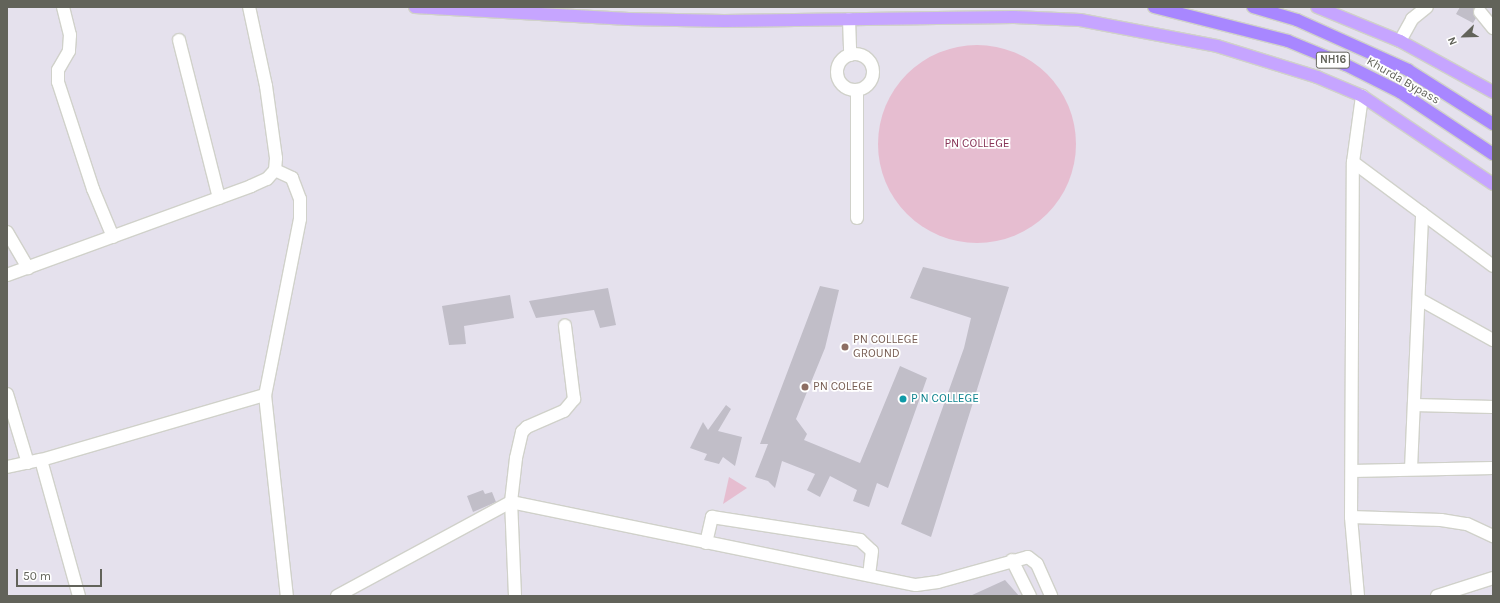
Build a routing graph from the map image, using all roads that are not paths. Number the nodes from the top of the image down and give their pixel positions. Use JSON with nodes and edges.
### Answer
{"nodes":[{"id":1,"x":63,"y":7,"type":"edge"},
{"id":2,"x":249,"y":7,"type":"edge"},
{"id":3,"x":415,"y":7,"type":"edge"},
{"id":4,"x":1154,"y":7,"type":"edge"},
{"id":5,"x":1253,"y":7,"type":"edge"},
{"id":6,"x":1318,"y":7,"type":"edge"},
{"id":7,"x":1427,"y":7,"type":"edge"},
{"id":8,"x":1480,"y":12,"type":"dead end"},
{"id":9,"x":849,"y":19,"type":"junction"},
{"id":10,"x":1493,"y":28,"type":"edge"},
{"id":11,"x":179,"y":40,"type":"dead end"},
{"id":12,"x":1400,"y":41,"type":"junction"},
{"id":13,"x":850,"y":55,"type":"junction"},
{"id":14,"x":858,"y":90,"type":"junction"},
{"id":15,"x":1493,"y":92,"type":"edge"},
{"id":16,"x":1362,"y":96,"type":"junction"},
{"id":17,"x":1493,"y":124,"type":"edge"},
{"id":18,"x":1493,"y":154,"type":"edge"},
{"id":19,"x":1353,"y":162,"type":"junction"},
{"id":20,"x":275,"y":170,"type":"junction"},
{"id":21,"x":1493,"y":184,"type":"edge"},
{"id":22,"x":219,"y":198,"type":"junction"},
{"id":23,"x":1422,"y":213,"type":"junction"},
{"id":24,"x":857,"y":218,"type":"dead end"},
{"id":25,"x":7,"y":232,"type":"edge"},
{"id":26,"x":113,"y":237,"type":"junction"},
{"id":27,"x":1493,"y":266,"type":"edge"},
{"id":28,"x":28,"y":268,"type":"junction"},
{"id":29,"x":7,"y":275,"type":"edge"},
{"id":30,"x":1419,"y":299,"type":"junction"},
{"id":31,"x":565,"y":326,"type":"dead end"},
{"id":32,"x":1493,"y":340,"type":"edge"},
{"id":33,"x":7,"y":394,"type":"edge"},
{"id":34,"x":265,"y":395,"type":"junction"},
{"id":35,"x":1414,"y":405,"type":"junction"},
{"id":36,"x":1493,"y":407,"type":"edge"},
{"id":37,"x":41,"y":460,"type":"junction"},
{"id":38,"x":28,"y":463,"type":"junction"},
{"id":39,"x":7,"y":467,"type":"edge"},
{"id":40,"x":1493,"y":468,"type":"edge"},
{"id":41,"x":1411,"y":469,"type":"junction"},
{"id":42,"x":1352,"y":471,"type":"junction"},
{"id":43,"x":512,"y":502,"type":"junction"},
{"id":44,"x":1351,"y":517,"type":"junction"},
{"id":45,"x":1493,"y":536,"type":"edge"},
{"id":46,"x":706,"y":543,"type":"junction"},
{"id":47,"x":1012,"y":560,"type":"junction"},
{"id":48,"x":869,"y":575,"type":"junction"},
{"id":49,"x":1493,"y":578,"type":"edge"},
{"id":50,"x":80,"y":596,"type":"edge"},
{"id":51,"x":287,"y":596,"type":"edge"},
{"id":52,"x":337,"y":596,"type":"edge"},
{"id":53,"x":515,"y":596,"type":"edge"},
{"id":54,"x":1030,"y":596,"type":"edge"},
{"id":55,"x":1051,"y":596,"type":"edge"},
{"id":56,"x":1358,"y":596,"type":"edge"},
{"id":57,"x":1437,"y":596,"type":"edge"}],
"edges":[{"from":1,"to":26,"type":"street"},
{"from":2,"to":20,"type":"street"},
{"from":3,"to":9,"type":"main road"},
{"from":4,"to":18,"type":"highway","name":"Khurda Bypass","number":"NH16"},
{"from":5,"to":17,"type":"highway","name":"Khurda Bypass","number":"NH16"},
{"from":6,"to":12,"type":"main road"},
{"from":7,"to":12,"type":"street"},
{"from":8,"to":10,"type":"street"},
{"from":9,"to":13,"type":"street"},
{"from":9,"to":16,"type":"main road"},
{"from":11,"to":22,"type":"street"},
{"from":12,"to":15,"type":"main road"},
{"from":13,"to":14,"type":"street"},
{"from":13,"to":14,"type":"street"},
{"from":14,"to":24,"type":"street"},
{"from":16,"to":19,"type":"street"},
{"from":16,"to":21,"type":"main road"},
{"from":19,"to":23,"type":"street"},
{"from":19,"to":42,"type":"street"},
{"from":20,"to":22,"type":"street"},
{"from":20,"to":34,"type":"street"},
{"from":22,"to":26,"type":"street"},
{"from":23,"to":27,"type":"street"},
{"from":23,"to":30,"type":"street"},
{"from":25,"to":28,"type":"street"},
{"from":26,"to":28,"type":"street"},
{"from":28,"to":29,"type":"street"},
{"from":30,"to":32,"type":"street"},
{"from":30,"to":35,"type":"street"},
{"from":31,"to":43,"type":"street"},
{"from":33,"to":38,"type":"street"},
{"from":34,"to":37,"type":"street"},
{"from":34,"to":51,"type":"street"},
{"from":35,"to":36,"type":"street"},
{"from":35,"to":41,"type":"street"},
{"from":37,"to":38,"type":"street"},
{"from":37,"to":50,"type":"street"},
{"from":38,"to":39,"type":"street"},
{"from":40,"to":41,"type":"street"},
{"from":41,"to":42,"type":"street"},
{"from":42,"to":44,"type":"street"},
{"from":43,"to":46,"type":"street"},
{"from":43,"to":52,"type":"street"},
{"from":43,"to":53,"type":"street"},
{"from":44,"to":45,"type":"street"},
{"from":44,"to":56,"type":"street"},
{"from":46,"to":48,"type":"street"},
{"from":46,"to":48,"type":"street"},
{"from":47,"to":48,"type":"street"},
{"from":47,"to":54,"type":"street"},
{"from":47,"to":55,"type":"street"},
{"from":49,"to":57,"type":"street"}]}
